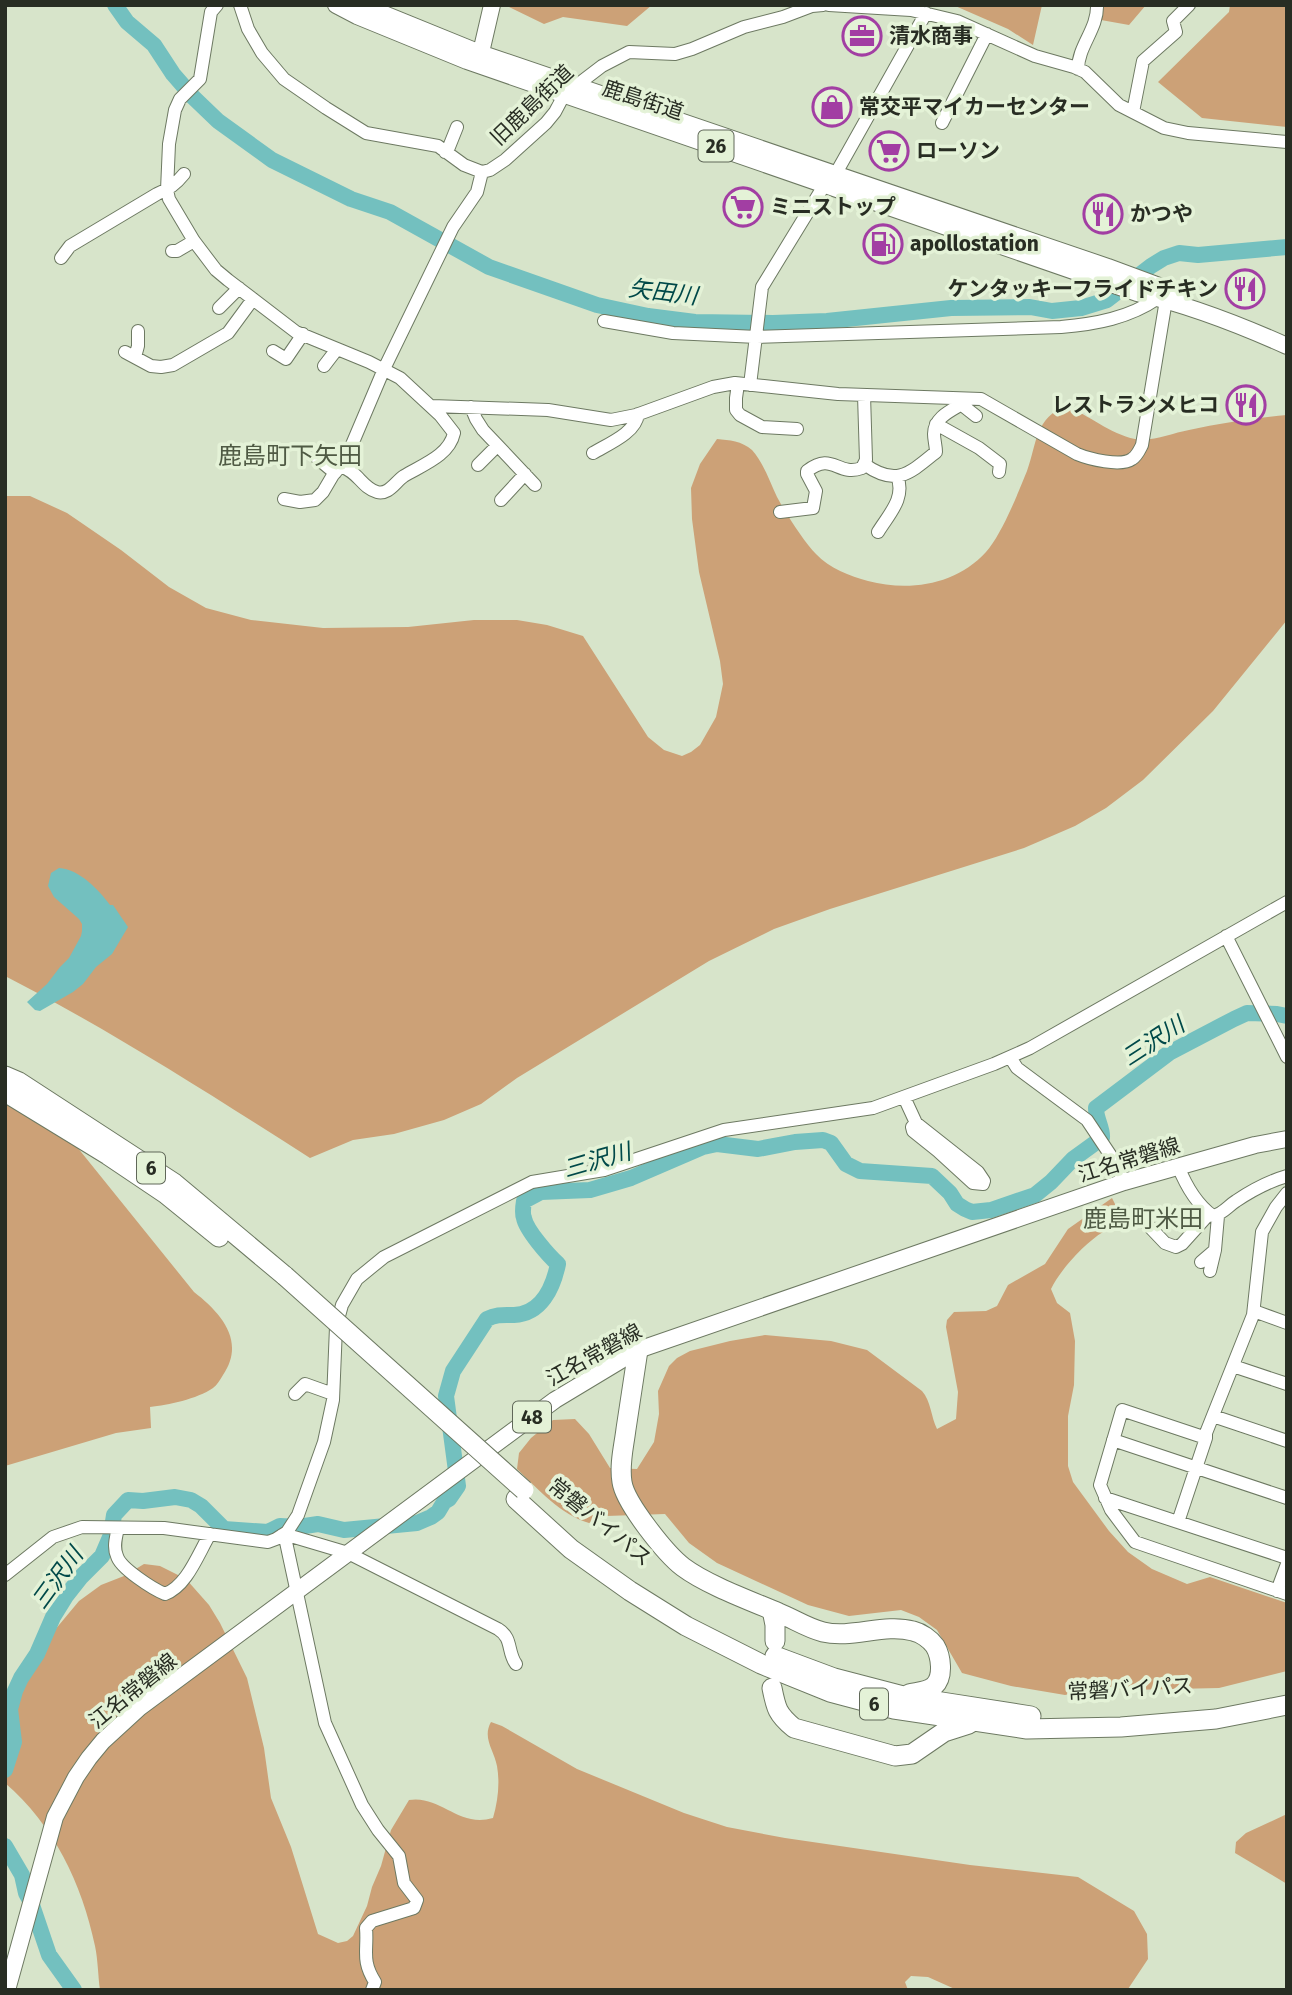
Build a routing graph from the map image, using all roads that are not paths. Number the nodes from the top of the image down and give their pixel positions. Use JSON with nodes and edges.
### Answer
{"nodes":[{"id":1,"x":217,"y":5,"type":"edge"},
{"id":2,"x":240,"y":5,"type":"edge"},
{"id":3,"x":337,"y":5,"type":"edge"},
{"id":4,"x":362,"y":5,"type":"edge"},
{"id":5,"x":481,"y":5,"type":"edge"},
{"id":6,"x":492,"y":5,"type":"edge"},
{"id":7,"x":823,"y":5,"type":"edge"},
{"id":8,"x":829,"y":5,"type":"edge"},
{"id":9,"x":1097,"y":5,"type":"edge"},
{"id":10,"x":1189,"y":5,"type":"edge"},
{"id":11,"x":926,"y":13,"type":"junction"},
{"id":12,"x":987,"y":34,"type":"junction"},
{"id":13,"x":474,"y":57,"type":"junction"},
{"id":14,"x":1078,"y":69,"type":"junction"},
{"id":15,"x":570,"y":91,"type":"junction"},
{"id":16,"x":1133,"y":112,"type":"junction"},
{"id":17,"x":942,"y":123,"type":"dead end"},
{"id":18,"x":457,"y":127,"type":"dead end"},
{"id":19,"x":1287,"y":142,"type":"edge"},
{"id":20,"x":445,"y":152,"type":"junction"},
{"id":21,"x":482,"y":172,"type":"junction"},
{"id":22,"x":184,"y":174,"type":"dead end"},
{"id":23,"x":830,"y":179,"type":"junction"},
{"id":24,"x":167,"y":190,"type":"junction"},
{"id":25,"x":194,"y":241,"type":"junction"},
{"id":26,"x":172,"y":251,"type":"dead end"},
{"id":27,"x":61,"y":258,"type":"dead end"},
{"id":28,"x":239,"y":288,"type":"junction"},
{"id":29,"x":1160,"y":294,"type":"junction"},
{"id":30,"x":253,"y":299,"type":"junction"},
{"id":31,"x":219,"y":307,"type":"dead end"},
{"id":32,"x":604,"y":321,"type":"dead end"},
{"id":33,"x":138,"y":331,"type":"dead end"},
{"id":34,"x":303,"y":334,"type":"junction"},
{"id":35,"x":1287,"y":336,"type":"edge"},
{"id":36,"x":757,"y":337,"type":"junction"},
{"id":37,"x":1287,"y":346,"type":"edge"},
{"id":38,"x":337,"y":349,"type":"junction"},
{"id":39,"x":273,"y":351,"type":"dead end"},
{"id":40,"x":324,"y":366,"type":"dead end"},
{"id":41,"x":384,"y":369,"type":"junction"},
{"id":42,"x":744,"y":384,"type":"junction"},
{"id":43,"x":864,"y":395,"type":"junction"},
{"id":44,"x":958,"y":401,"type":"junction"},
{"id":45,"x":432,"y":406,"type":"junction"},
{"id":46,"x":471,"y":407,"type":"junction"},
{"id":47,"x":638,"y":414,"type":"junction"},
{"id":48,"x":976,"y":416,"type":"dead end"},
{"id":49,"x":936,"y":424,"type":"junction"},
{"id":50,"x":797,"y":429,"type":"dead end"},
{"id":51,"x":498,"y":446,"type":"junction"},
{"id":52,"x":593,"y":453,"type":"dead end"},
{"id":53,"x":317,"y":458,"type":"dead end"},
{"id":54,"x":864,"y":464,"type":"junction"},
{"id":55,"x":478,"y":465,"type":"dead end"},
{"id":56,"x":338,"y":470,"type":"junction"},
{"id":57,"x":999,"y":472,"type":"dead end"},
{"id":58,"x":524,"y":474,"type":"junction"},
{"id":59,"x":897,"y":476,"type":"junction"},
{"id":60,"x":535,"y":485,"type":"dead end"},
{"id":61,"x":284,"y":499,"type":"dead end"},
{"id":62,"x":501,"y":500,"type":"dead end"},
{"id":63,"x":780,"y":512,"type":"dead end"},
{"id":64,"x":878,"y":532,"type":"dead end"},
{"id":65,"x":1287,"y":902,"type":"edge"},
{"id":66,"x":1226,"y":936,"type":"junction"},
{"id":67,"x":1010,"y":1057,"type":"junction"},
{"id":68,"x":1287,"y":1057,"type":"edge"},
{"id":69,"x":5,"y":1076,"type":"edge"},
{"id":70,"x":5,"y":1091,"type":"edge"},
{"id":71,"x":904,"y":1097,"type":"junction"},
{"id":72,"x":916,"y":1123,"type":"junction"},
{"id":73,"x":1287,"y":1139,"type":"edge"},
{"id":74,"x":1178,"y":1166,"type":"junction"},
{"id":75,"x":1287,"y":1176,"type":"edge"},
{"id":76,"x":1124,"y":1182,"type":"junction"},
{"id":77,"x":1287,"y":1193,"type":"edge"},
{"id":78,"x":1214,"y":1215,"type":"junction"},
{"id":79,"x":1146,"y":1223,"type":"dead end"},
{"id":80,"x":1206,"y":1266,"type":"dead end"},
{"id":81,"x":281,"y":1280,"type":"junction"},
{"id":82,"x":1254,"y":1311,"type":"junction"},
{"id":83,"x":1287,"y":1323,"type":"edge"},
{"id":84,"x":638,"y":1350,"type":"junction"},
{"id":85,"x":1233,"y":1366,"type":"junction"},
{"id":86,"x":1287,"y":1384,"type":"edge"},
{"id":87,"x":295,"y":1394,"type":"dead end"},
{"id":88,"x":333,"y":1394,"type":"junction"},
{"id":89,"x":1213,"y":1416,"type":"junction"},
{"id":90,"x":1206,"y":1438,"type":"junction"},
{"id":91,"x":1113,"y":1440,"type":"junction"},
{"id":92,"x":1287,"y":1440,"type":"edge"},
{"id":93,"x":1196,"y":1468,"type":"junction"},
{"id":94,"x":1105,"y":1498,"type":"junction"},
{"id":95,"x":1287,"y":1498,"type":"edge"},
{"id":96,"x":1178,"y":1522,"type":"junction"},
{"id":97,"x":118,"y":1528,"type":"junction"},
{"id":98,"x":210,"y":1534,"type":"junction"},
{"id":99,"x":283,"y":1535,"type":"junction"},
{"id":100,"x":348,"y":1553,"type":"junction"},
{"id":101,"x":1287,"y":1558,"type":"edge"},
{"id":102,"x":1287,"y":1564,"type":"edge"},
{"id":103,"x":5,"y":1575,"type":"edge"},
{"id":104,"x":1282,"y":1592,"type":"edge"},
{"id":105,"x":296,"y":1593,"type":"junction"},
{"id":106,"x":772,"y":1610,"type":"junction"},
{"id":107,"x":775,"y":1641,"type":"dead end"},
{"id":108,"x":516,"y":1664,"type":"dead end"},
{"id":109,"x":940,"y":1675,"type":"junction"},
{"id":110,"x":772,"y":1688,"type":"dead end"},
{"id":111,"x":1287,"y":1692,"type":"edge"},
{"id":112,"x":899,"y":1703,"type":"junction"},
{"id":113,"x":1287,"y":1705,"type":"edge"},
{"id":114,"x":974,"y":1715,"type":"junction"},
{"id":115,"x":912,"y":1754,"type":"junction"},
{"id":116,"x":7,"y":1990,"type":"edge"},
{"id":117,"x":372,"y":1990,"type":"edge"}],
"edges":[{"from":1,"to":24,"type":"street"},
{"from":2,"to":20,"type":"street","name":"旧鹿島街道"},
{"from":3,"to":13,"type":"main road","number":"26"},
{"from":4,"to":13,"type":"main road","number":"26"},
{"from":5,"to":13,"type":"main road"},
{"from":6,"to":13,"type":"main road"},
{"from":7,"to":15,"type":"street","name":"旧鹿島街道"},
{"from":8,"to":11,"type":"street"},
{"from":9,"to":14,"type":"street"},
{"from":10,"to":16,"type":"street"},
{"from":11,"to":12,"type":"street"},
{"from":11,"to":23,"type":"street"},
{"from":12,"to":14,"type":"street"},
{"from":12,"to":17,"type":"street"},
{"from":13,"to":15,"type":"main road","number":"26"},
{"from":14,"to":16,"type":"street"},
{"from":15,"to":21,"type":"street","name":"旧鹿島街道"},
{"from":15,"to":23,"type":"main road","number":"26"},
{"from":16,"to":19,"type":"street"},
{"from":18,"to":20,"type":"street"},
{"from":20,"to":21,"type":"street","name":"旧鹿島街道"},
{"from":21,"to":41,"type":"street"},
{"from":22,"to":24,"type":"street"},
{"from":23,"to":29,"type":"main road","number":"26"},
{"from":23,"to":29,"type":"main road","number":"26"},
{"from":23,"to":36,"type":"street"},
{"from":24,"to":25,"type":"street"},
{"from":24,"to":27,"type":"street"},
{"from":25,"to":26,"type":"street"},
{"from":25,"to":28,"type":"street"},
{"from":28,"to":30,"type":"street"},
{"from":28,"to":31,"type":"street"},
{"from":29,"to":35,"type":"main road","number":"26"},
{"from":29,"to":36,"type":"street"},
{"from":29,"to":37,"type":"main road","number":"26"},
{"from":29,"to":44,"type":"street"},
{"from":30,"to":33,"type":"street"},
{"from":30,"to":34,"type":"street"},
{"from":32,"to":36,"type":"street"},
{"from":34,"to":38,"type":"street"},
{"from":34,"to":39,"type":"street"},
{"from":36,"to":42,"type":"street"},
{"from":38,"to":40,"type":"street"},
{"from":38,"to":41,"type":"street"},
{"from":41,"to":45,"type":"street"},
{"from":41,"to":56,"type":"street"},
{"from":42,"to":43,"type":"street"},
{"from":42,"to":47,"type":"street"},
{"from":42,"to":50,"type":"street"},
{"from":43,"to":44,"type":"street"},
{"from":43,"to":54,"type":"street"},
{"from":44,"to":48,"type":"street"},
{"from":44,"to":49,"type":"street"},
{"from":45,"to":46,"type":"street"},
{"from":45,"to":56,"type":"street"},
{"from":46,"to":47,"type":"street"},
{"from":46,"to":51,"type":"street"},
{"from":47,"to":52,"type":"street"},
{"from":49,"to":57,"type":"street"},
{"from":49,"to":59,"type":"street"},
{"from":51,"to":55,"type":"street"},
{"from":51,"to":58,"type":"street"},
{"from":53,"to":56,"type":"street"},
{"from":54,"to":59,"type":"street"},
{"from":54,"to":63,"type":"street"},
{"from":56,"to":61,"type":"street"},
{"from":58,"to":60,"type":"street"},
{"from":58,"to":62,"type":"street"},
{"from":59,"to":64,"type":"street"},
{"from":65,"to":66,"type":"street"},
{"from":66,"to":67,"type":"street"},
{"from":66,"to":68,"type":"street"},
{"from":67,"to":71,"type":"street"},
{"from":67,"to":76,"type":"street"},
{"from":69,"to":81,"type":"highway","name":"常磐バイパス","number":"6"},
{"from":70,"to":81,"type":"highway","name":"常磐バイパス","number":"6"},
{"from":71,"to":72,"type":"street"},
{"from":71,"to":88,"type":"street"},
{"from":72,"to":72,"type":"street"},
{"from":73,"to":74,"type":"main road","name":"江名常磐線","number":"48"},
{"from":74,"to":76,"type":"main road","name":"江名常磐線","number":"48"},
{"from":74,"to":78,"type":"street"},
{"from":75,"to":78,"type":"street"},
{"from":76,"to":84,"type":"main road","name":"江名常磐線","number":"48"},
{"from":77,"to":82,"type":"street"},
{"from":78,"to":79,"type":"street"},
{"from":78,"to":80,"type":"street"},
{"from":81,"to":112,"type":"highway","name":"常磐バイパス","number":"6"},
{"from":82,"to":83,"type":"street"},
{"from":82,"to":85,"type":"street"},
{"from":84,"to":100,"type":"main road","name":"江名常磐線","number":"48"},
{"from":84,"to":106,"type":"highway"},
{"from":85,"to":86,"type":"street"},
{"from":85,"to":89,"type":"street"},
{"from":87,"to":88,"type":"street"},
{"from":88,"to":99,"type":"street"},
{"from":89,"to":90,"type":"street"},
{"from":89,"to":92,"type":"street"},
{"from":90,"to":91,"type":"street"},
{"from":90,"to":93,"type":"street"},
{"from":91,"to":93,"type":"street"},
{"from":91,"to":94,"type":"street"},
{"from":93,"to":95,"type":"street"},
{"from":93,"to":96,"type":"street"},
{"from":94,"to":96,"type":"street"},
{"from":94,"to":104,"type":"street"},
{"from":96,"to":101,"type":"street"},
{"from":97,"to":98,"type":"street"},
{"from":97,"to":98,"type":"street"},
{"from":97,"to":103,"type":"street"},
{"from":98,"to":99,"type":"street"},
{"from":99,"to":100,"type":"street"},
{"from":99,"to":105,"type":"street"},
{"from":100,"to":105,"type":"main road","name":"江名常磐線","number":"48"},
{"from":100,"to":108,"type":"street"},
{"from":102,"to":104,"type":"street"},
{"from":105,"to":116,"type":"main road","name":"江名常磐線","number":"48"},
{"from":105,"to":117,"type":"street"},
{"from":106,"to":107,"type":"highway"},
{"from":106,"to":109,"type":"highway"},
{"from":109,"to":112,"type":"highway"},
{"from":109,"to":114,"type":"highway"},
{"from":110,"to":115,"type":"highway"},
{"from":111,"to":114,"type":"highway","name":"常磐バイパス","number":"6"},
{"from":112,"to":114,"type":"highway","name":"常磐バイパス","number":"6"},
{"from":112,"to":115,"type":"highway"},
{"from":113,"to":114,"type":"highway","name":"常磐バイパス","number":"6"},
{"from":114,"to":115,"type":"highway"}]}
